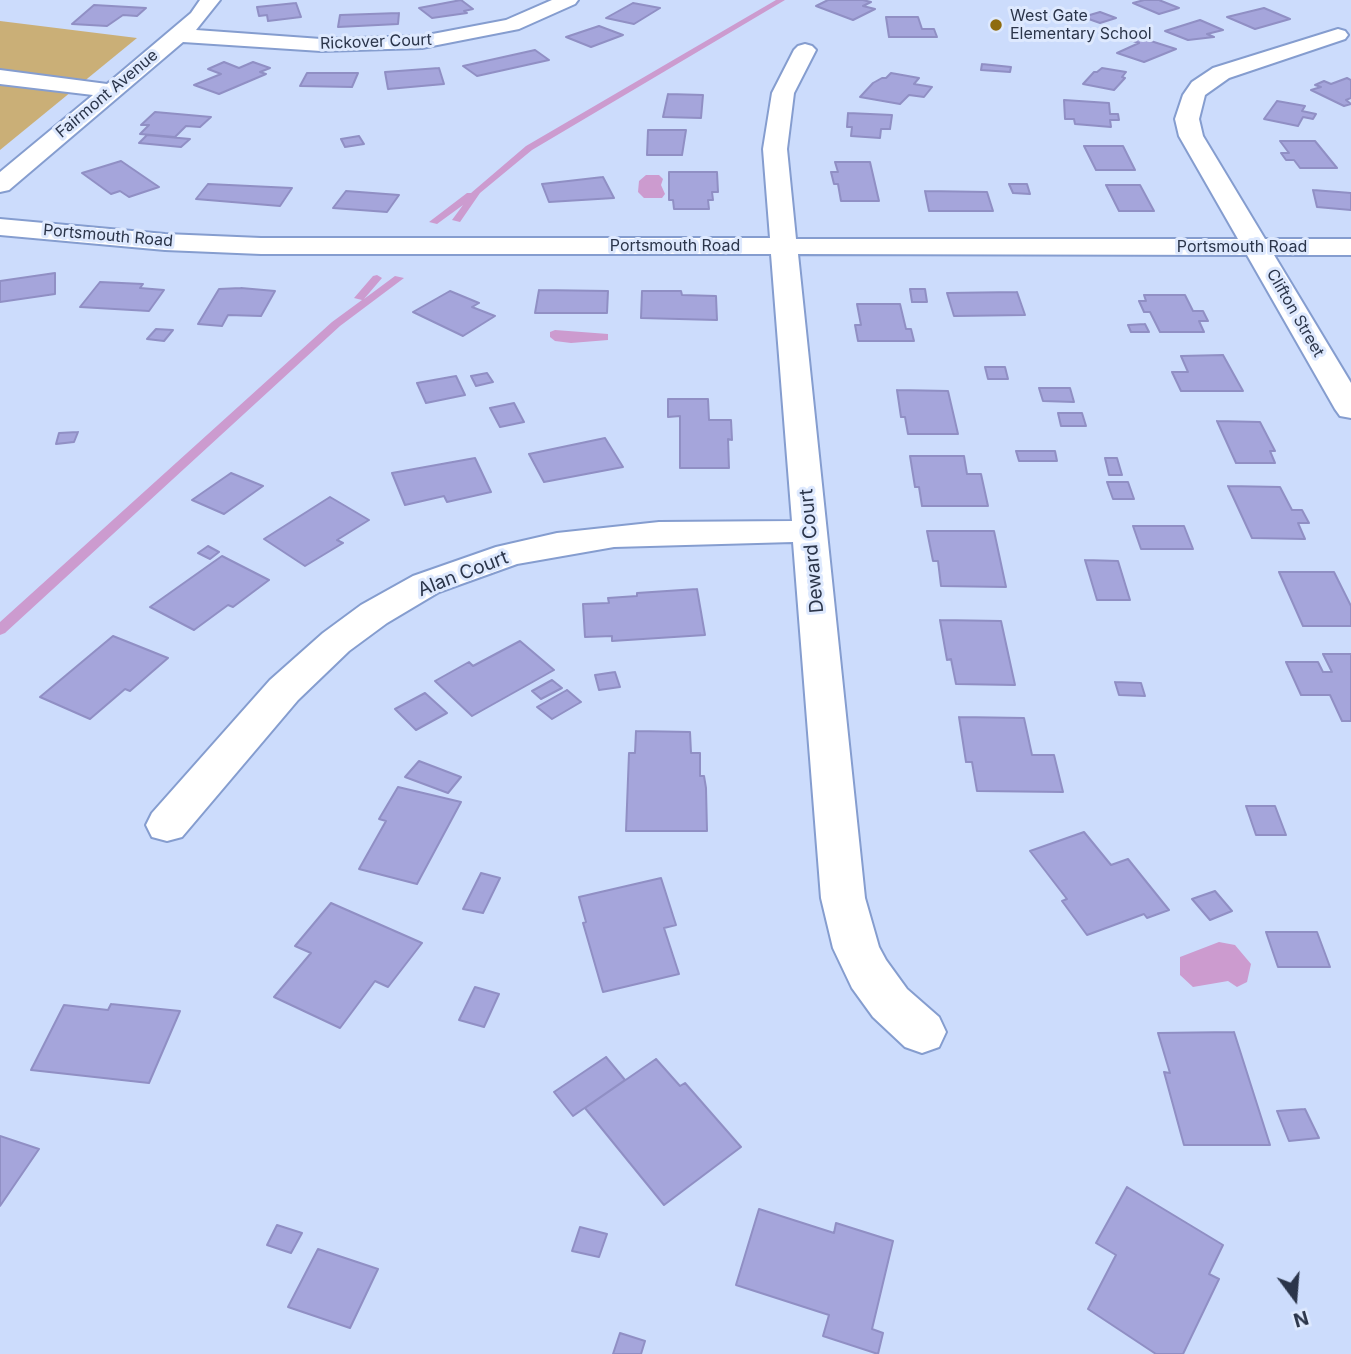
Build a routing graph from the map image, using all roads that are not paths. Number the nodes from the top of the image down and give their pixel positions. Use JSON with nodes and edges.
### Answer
{"nodes":[{"id":1,"x":210,"y":0,"type":"edge"},
{"id":2,"x":568,"y":0,"type":"edge"},
{"id":3,"x":178,"y":35,"type":"junction"},
{"id":4,"x":1338,"y":35,"type":"dead end"},
{"id":5,"x":805,"y":50,"type":"dead end"},
{"id":6,"x":0,"y":77,"type":"edge"},
{"id":7,"x":111,"y":91,"type":"junction"},
{"id":8,"x":0,"y":185,"type":"edge"},
{"id":9,"x":0,"y":227,"type":"edge"},
{"id":10,"x":784,"y":246,"type":"junction"},
{"id":11,"x":1257,"y":247,"type":"junction"},
{"id":12,"x":1351,"y":247,"type":"edge"},
{"id":13,"x":1351,"y":409,"type":"edge"},
{"id":14,"x":810,"y":531,"type":"junction"},
{"id":15,"x":167,"y":825,"type":"dead end"},
{"id":16,"x":922,"y":1032,"type":"dead end"}],
"edges":[{"from":1,"to":3,"type":"street","name":"Fairmont Avenue"},
{"from":2,"to":3,"type":"street","name":"Rickover Court"},
{"from":3,"to":7,"type":"street","name":"Fairmont Avenue"},
{"from":4,"to":11,"type":"street","name":"Clifton Street"},
{"from":5,"to":10,"type":"street","name":"Deward Court"},
{"from":6,"to":7,"type":"street"},
{"from":7,"to":8,"type":"street","name":"Fairmont Avenue"},
{"from":9,"to":10,"type":"street","name":"Portsmouth Road"},
{"from":10,"to":11,"type":"street","name":"Portsmouth Road"},
{"from":10,"to":14,"type":"street","name":"Deward Court"},
{"from":11,"to":12,"type":"street","name":"Portsmouth Road"},
{"from":11,"to":13,"type":"street","name":"Clifton Street"},
{"from":14,"to":15,"type":"street","name":"Alan Court"},
{"from":14,"to":16,"type":"street","name":"Deward Court"}]}
